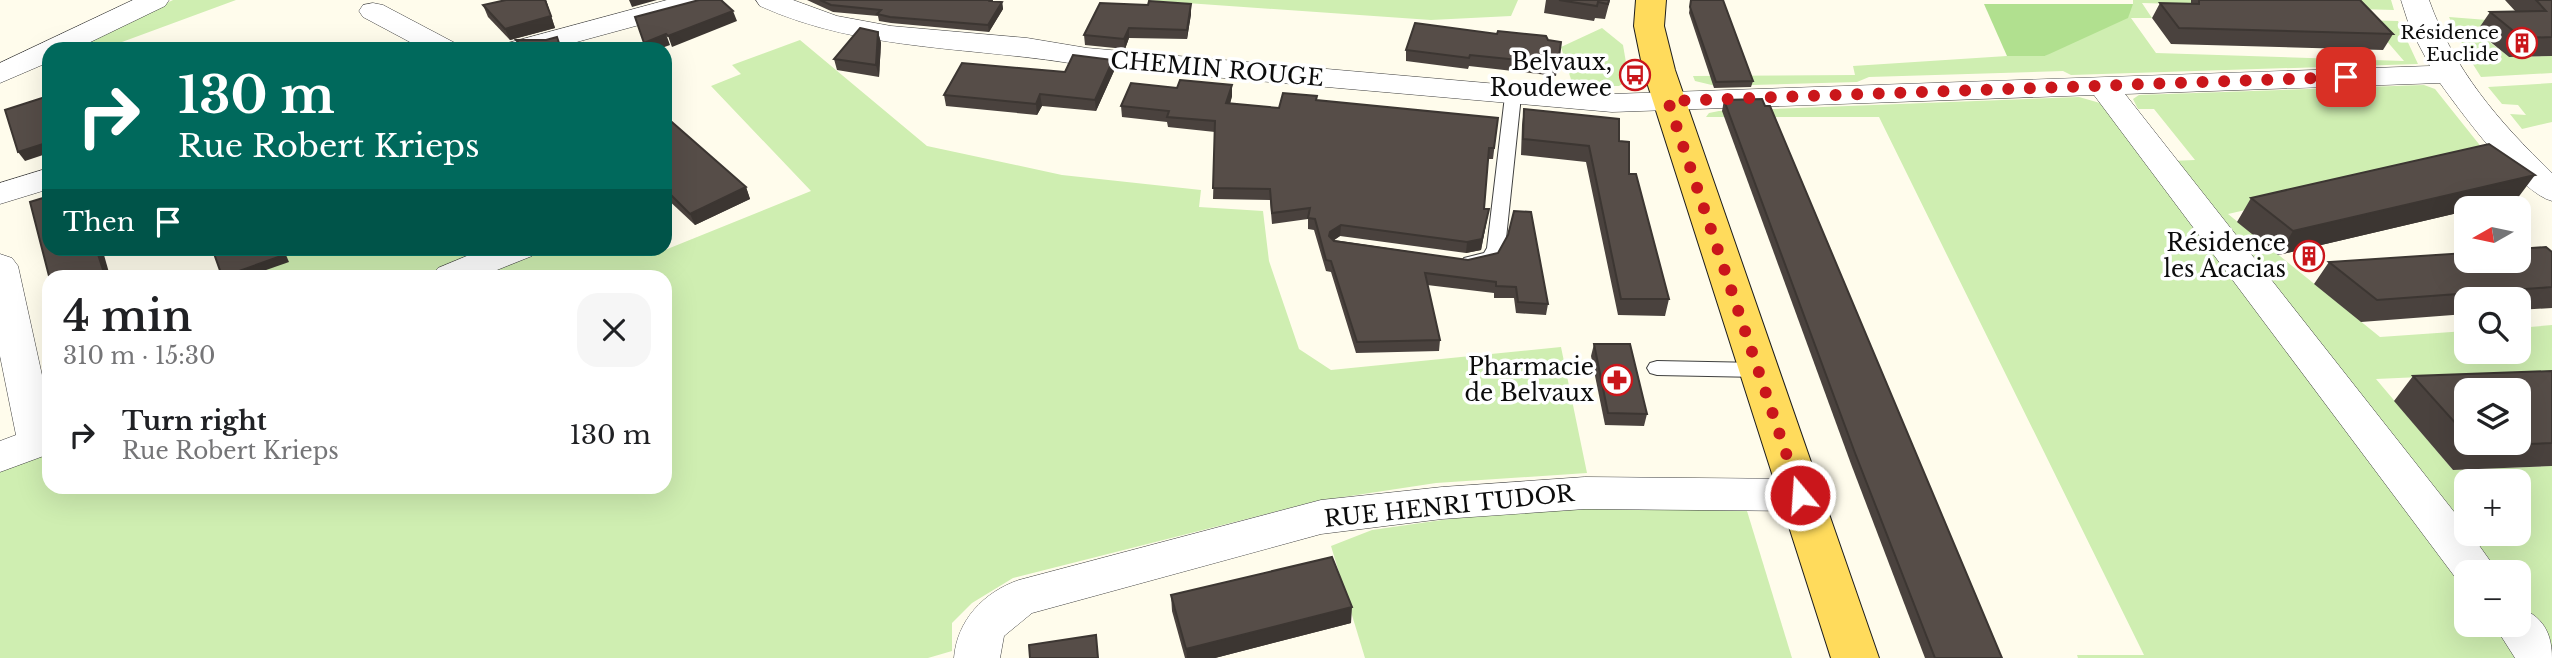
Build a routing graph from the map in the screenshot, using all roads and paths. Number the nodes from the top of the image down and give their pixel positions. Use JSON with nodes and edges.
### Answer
{"nodes":[{"id":1,"x":155,"y":0,"type":"edge"},
{"id":2,"x":699,"y":0,"type":"edge"},
{"id":3,"x":770,"y":0,"type":"edge"},
{"id":4,"x":1651,"y":0,"type":"edge"},
{"id":5,"x":2415,"y":0,"type":"edge"},
{"id":6,"x":373,"y":11,"type":"dead end"},
{"id":7,"x":68,"y":42,"type":"edge"},
{"id":8,"x":431,"y":42,"type":"edge"},
{"id":9,"x":544,"y":42,"type":"edge"},
{"id":10,"x":42,"y":54,"type":"edge"},
{"id":11,"x":0,"y":74,"type":"edge"},
{"id":12,"x":2451,"y":74,"type":"junction"},
{"id":13,"x":2102,"y":85,"type":"junction"},
{"id":14,"x":1513,"y":96,"type":"junction"},
{"id":15,"x":1668,"y":101,"type":"junction"},
{"id":16,"x":42,"y":180,"type":"edge"},
{"id":17,"x":2552,"y":191,"type":"edge"},
{"id":18,"x":0,"y":194,"type":"edge"},
{"id":19,"x":500,"y":256,"type":"edge"},
{"id":20,"x":1453,"y":260,"type":"edge"},
{"id":21,"x":0,"y":266,"type":"edge"},
{"id":22,"x":465,"y":270,"type":"edge"},
{"id":23,"x":1657,"y":368,"type":"dead end"},
{"id":24,"x":1759,"y":370,"type":"junction"},
{"id":25,"x":42,"y":436,"type":"edge"},
{"id":26,"x":42,"y":440,"type":"edge"},
{"id":27,"x":0,"y":457,"type":"edge"},
{"id":28,"x":1800,"y":495,"type":"junction"},
{"id":29,"x":2467,"y":560,"type":"edge"},
{"id":30,"x":2525,"y":637,"type":"edge"},
{"id":31,"x":977,"y":658,"type":"edge"},
{"id":32,"x":1855,"y":658,"type":"edge"},
{"id":33,"x":2542,"y":658,"type":"edge"}],
"edges":[{"from":1,"to":7,"type":"street"},
{"from":2,"to":9,"type":"street"},
{"from":3,"to":14,"type":"street","name":"CHEMIN ROUGE"},
{"from":4,"to":15,"type":"main road"},
{"from":5,"to":12,"type":"street"},
{"from":6,"to":8,"type":"street"},
{"from":10,"to":11,"type":"street"},
{"from":12,"to":13,"type":"street","name":"CHEMIN ROUGE"},
{"from":12,"to":17,"type":"street"},
{"from":13,"to":15,"type":"street","name":"CHEMIN ROUGE"},
{"from":13,"to":29,"type":"street"},
{"from":14,"to":15,"type":"street","name":"CHEMIN ROUGE"},
{"from":14,"to":20,"type":"lane"},
{"from":15,"to":24,"type":"main road"},
{"from":16,"to":18,"type":"street"},
{"from":19,"to":22,"type":"street"},
{"from":21,"to":25,"type":"street"},
{"from":23,"to":24,"type":"lane"},
{"from":24,"to":28,"type":"main road"},
{"from":26,"to":27,"type":"street"},
{"from":28,"to":31,"type":"street","name":"RUE HENRI TUDOR"},
{"from":28,"to":32,"type":"main road"},
{"from":30,"to":33,"type":"street"}]}
